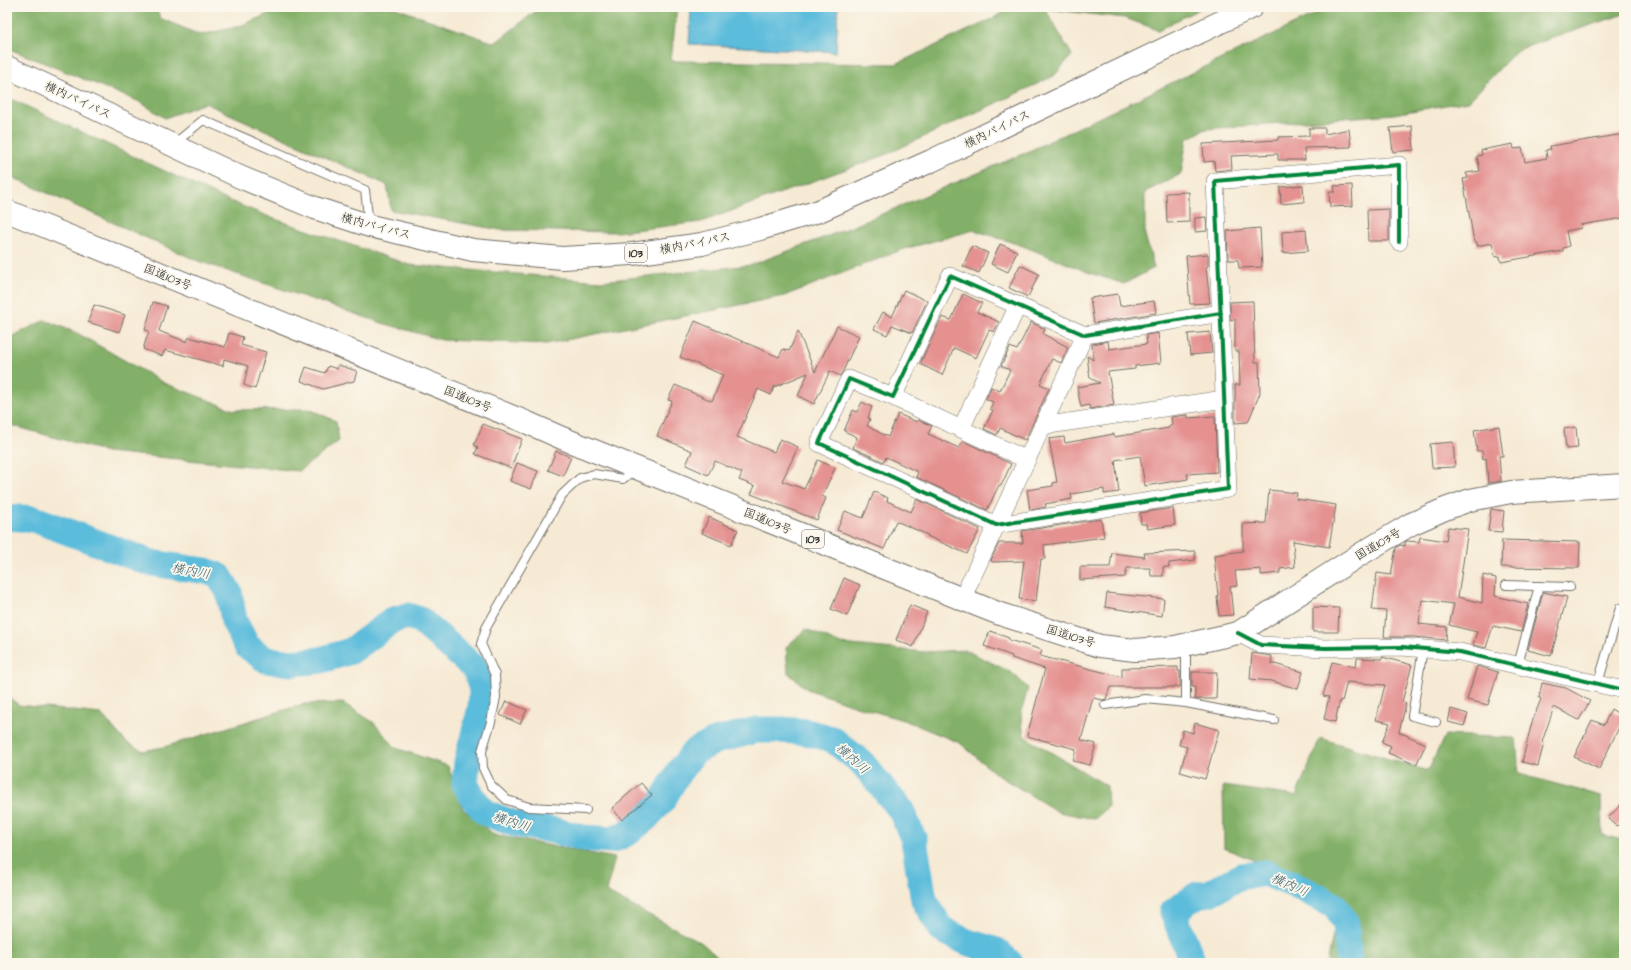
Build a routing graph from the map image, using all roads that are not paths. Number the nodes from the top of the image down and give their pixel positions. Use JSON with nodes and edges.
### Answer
{"nodes":[{"id":1,"x":1252,"y":7,"type":"edge"},
{"id":2,"x":7,"y":67,"type":"edge"},
{"id":3,"x":173,"y":144,"type":"junction"},
{"id":4,"x":7,"y":211,"type":"edge"},
{"id":5,"x":370,"y":226,"type":"junction"},
{"id":6,"x":1399,"y":242,"type":"dead end"},
{"id":7,"x":1018,"y":305,"type":"junction"},
{"id":8,"x":1221,"y":313,"type":"junction"},
{"id":9,"x":1085,"y":335,"type":"junction"},
{"id":10,"x":893,"y":397,"type":"junction"},
{"id":11,"x":1224,"y":399,"type":"junction"},
{"id":12,"x":1042,"y":426,"type":"junction"},
{"id":13,"x":961,"y":429,"type":"junction"},
{"id":14,"x":1027,"y":460,"type":"junction"},
{"id":15,"x":637,"y":468,"type":"junction"},
{"id":16,"x":1624,"y":485,"type":"edge"},
{"id":17,"x":996,"y":525,"type":"junction"},
{"id":18,"x":1506,"y":585,"type":"dead end"},
{"id":19,"x":1539,"y":586,"type":"junction"},
{"id":20,"x":1570,"y":587,"type":"dead end"},
{"id":21,"x":962,"y":599,"type":"junction"},
{"id":22,"x":1620,"y":608,"type":"dead end"},
{"id":23,"x":1238,"y":633,"type":"junction"},
{"id":24,"x":1186,"y":644,"type":"junction"},
{"id":25,"x":1423,"y":649,"type":"junction"},
{"id":26,"x":1518,"y":665,"type":"junction"},
{"id":27,"x":1598,"y":684,"type":"junction"},
{"id":28,"x":1624,"y":690,"type":"edge"},
{"id":29,"x":1186,"y":703,"type":"junction"},
{"id":30,"x":1105,"y":705,"type":"dead end"},
{"id":31,"x":1274,"y":720,"type":"dead end"},
{"id":32,"x":1436,"y":722,"type":"dead end"},
{"id":33,"x":586,"y":810,"type":"dead end"}],
"edges":[{"from":1,"to":5,"type":"highway","name":"横内バイパス","number":"103"},
{"from":2,"to":3,"type":"highway","name":"横内バイパス","number":"103"},
{"from":3,"to":5,"type":"highway","name":"横内バイパス","number":"103"},
{"from":3,"to":5,"type":"lane"},
{"from":4,"to":15,"type":"highway","name":"国道103号","number":"103"},
{"from":6,"to":8,"type":"street"},
{"from":7,"to":9,"type":"street"},
{"from":7,"to":10,"type":"street"},
{"from":7,"to":13,"type":"street"},
{"from":8,"to":9,"type":"street"},
{"from":8,"to":11,"type":"street"},
{"from":9,"to":12,"type":"street"},
{"from":10,"to":13,"type":"street"},
{"from":10,"to":17,"type":"street"},
{"from":11,"to":12,"type":"street"},
{"from":11,"to":17,"type":"street"},
{"from":12,"to":14,"type":"street"},
{"from":13,"to":14,"type":"street"},
{"from":14,"to":17,"type":"street"},
{"from":15,"to":21,"type":"highway","name":"国道103号","number":"103"},
{"from":15,"to":33,"type":"lane"},
{"from":16,"to":23,"type":"highway","name":"国道103号","number":"103"},
{"from":17,"to":21,"type":"street"},
{"from":18,"to":19,"type":"lane"},
{"from":19,"to":20,"type":"lane"},
{"from":19,"to":26,"type":"lane"},
{"from":21,"to":24,"type":"highway","name":"国道103号","number":"103"},
{"from":22,"to":27,"type":"lane"},
{"from":23,"to":24,"type":"highway","name":"国道103号","number":"103"},
{"from":23,"to":25,"type":"street"},
{"from":24,"to":29,"type":"lane"},
{"from":25,"to":26,"type":"street"},
{"from":25,"to":32,"type":"lane"},
{"from":26,"to":27,"type":"street"},
{"from":27,"to":28,"type":"street"},
{"from":29,"to":30,"type":"lane"},
{"from":29,"to":31,"type":"lane"}]}
